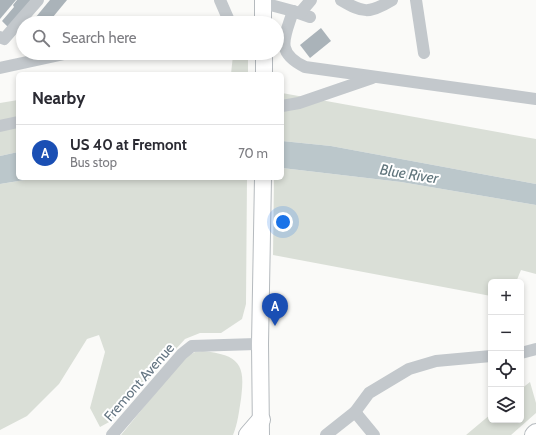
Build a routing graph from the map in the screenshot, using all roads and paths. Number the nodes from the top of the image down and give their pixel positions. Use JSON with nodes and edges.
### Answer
{"nodes":[{"id":1,"x":38,"y":0,"type":"edge"},
{"id":2,"x":220,"y":0,"type":"edge"},
{"id":3,"x":310,"y":0,"type":"edge"},
{"id":4,"x":341,"y":0,"type":"edge"},
{"id":5,"x":392,"y":0,"type":"edge"},
{"id":6,"x":416,"y":0,"type":"edge"},
{"id":7,"x":263,"y":2,"type":"edge"},
{"id":8,"x":301,"y":14,"type":"junction"},
{"id":9,"x":24,"y":16,"type":"edge"},
{"id":10,"x":227,"y":16,"type":"edge"},
{"id":11,"x":263,"y":16,"type":"edge"},
{"id":12,"x":16,"y":25,"type":"edge"},
{"id":13,"x":0,"y":37,"type":"edge"},
{"id":14,"x":284,"y":44,"type":"edge"},
{"id":15,"x":284,"y":48,"type":"edge"},
{"id":16,"x":424,"y":54,"type":"dead end"},
{"id":17,"x":37,"y":60,"type":"edge"},
{"id":18,"x":0,"y":68,"type":"edge"},
{"id":19,"x":375,"y":77,"type":"junction"},
{"id":20,"x":536,"y":99,"type":"edge"},
{"id":21,"x":284,"y":106,"type":"edge"},
{"id":22,"x":16,"y":122,"type":"edge"},
{"id":23,"x":0,"y":126,"type":"edge"},
{"id":24,"x":263,"y":180,"type":"edge"},
{"id":25,"x":260,"y":344,"type":"junction"},
{"id":26,"x":536,"y":349,"type":"edge"},
{"id":27,"x":524,"y":352,"type":"edge"},
{"id":28,"x":488,"y":356,"type":"edge"},
{"id":29,"x":355,"y":412,"type":"junction"},
{"id":30,"x":261,"y":427,"type":"edge"},
{"id":31,"x":536,"y":433,"type":"edge"},
{"id":32,"x":112,"y":435,"type":"edge"},
{"id":33,"x":248,"y":435,"type":"edge"},
{"id":34,"x":326,"y":435,"type":"edge"},
{"id":35,"x":374,"y":435,"type":"edge"},
{"id":36,"x":534,"y":435,"type":"edge"}],
"edges":[{"from":1,"to":9,"type":"street"},
{"from":2,"to":10,"type":"street"},
{"from":3,"to":8,"type":"street"},
{"from":4,"to":5,"type":"street"},
{"from":6,"to":16,"type":"street"},
{"from":7,"to":8,"type":"street"},
{"from":7,"to":11,"type":"main road"},
{"from":8,"to":14,"type":"street"},
{"from":12,"to":13,"type":"street"},
{"from":15,"to":19,"type":"street"},
{"from":17,"to":18,"type":"street"},
{"from":19,"to":20,"type":"street"},
{"from":19,"to":21,"type":"street"},
{"from":22,"to":23,"type":"street"},
{"from":24,"to":25,"type":"main road"},
{"from":25,"to":30,"type":"main road"},
{"from":25,"to":32,"type":"street","name":"Fremont Avenue"},
{"from":26,"to":27,"type":"street"},
{"from":28,"to":29,"type":"street"},
{"from":29,"to":34,"type":"street"},
{"from":29,"to":35,"type":"street"},
{"from":30,"to":33,"type":"highway"},
{"from":31,"to":36,"type":"highway"}]}
